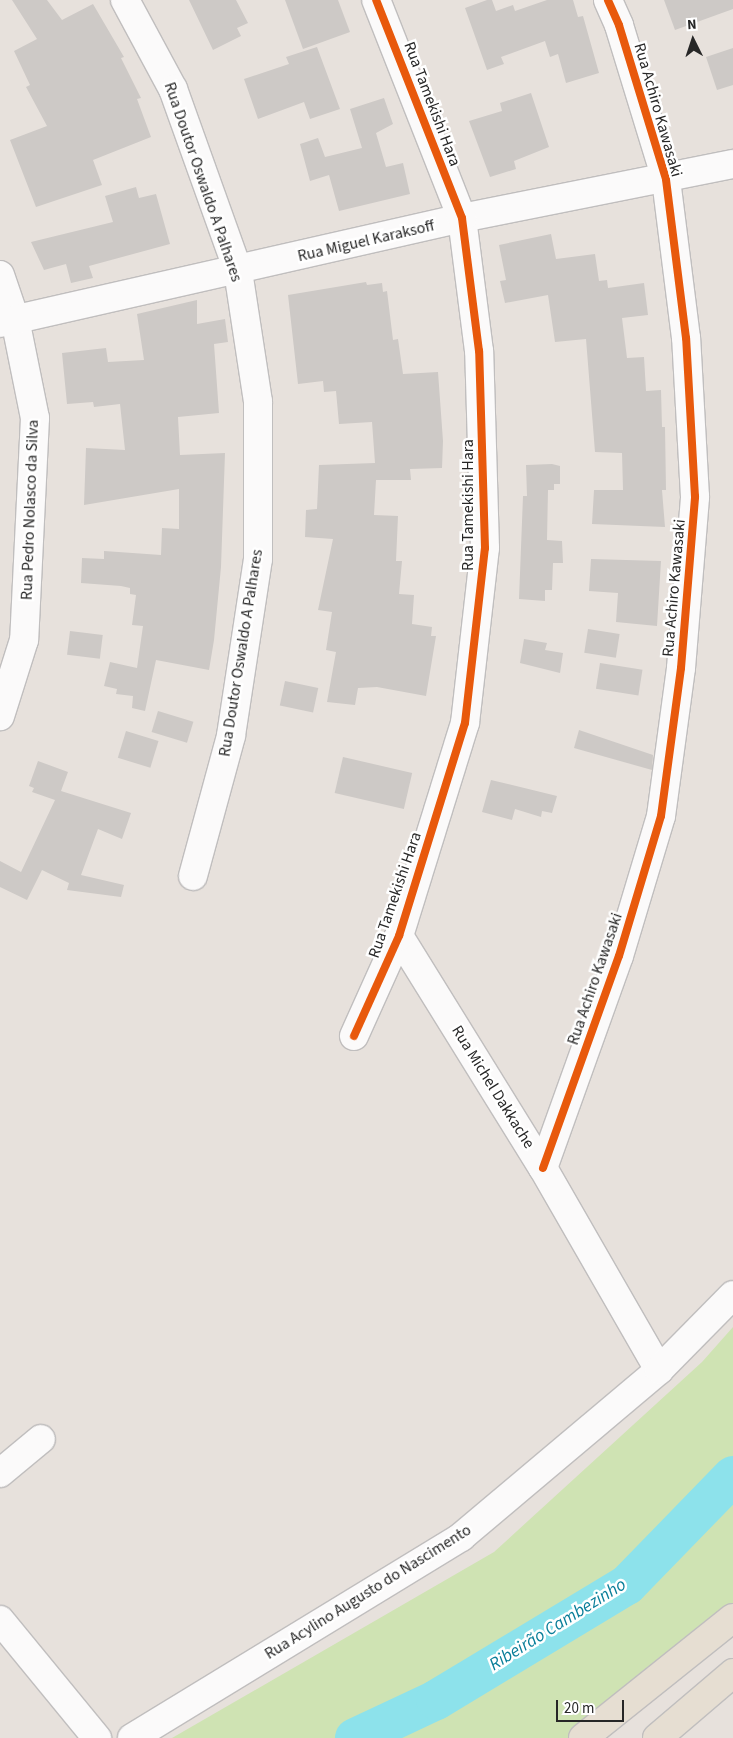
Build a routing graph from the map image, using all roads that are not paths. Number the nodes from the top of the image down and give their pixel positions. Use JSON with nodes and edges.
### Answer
{"nodes":[{"id":1,"x":125,"y":0,"type":"edge"},
{"id":2,"x":376,"y":0,"type":"edge"},
{"id":3,"x":608,"y":0,"type":"edge"},
{"id":4,"x":733,"y":164,"type":"edge"},
{"id":5,"x":666,"y":179,"type":"junction"},
{"id":6,"x":462,"y":218,"type":"junction"},
{"id":7,"x":238,"y":271,"type":"junction"},
{"id":8,"x":0,"y":275,"type":"edge"},
{"id":9,"x":8,"y":321,"type":"edge"},
{"id":10,"x":0,"y":716,"type":"edge"},
{"id":11,"x":193,"y":876,"type":"dead end"},
{"id":12,"x":399,"y":936,"type":"junction"},
{"id":13,"x":354,"y":1036,"type":"dead end"},
{"id":14,"x":543,"y":1168,"type":"junction"},
{"id":15,"x":733,"y":1274,"type":"edge"},
{"id":16,"x":727,"y":1302,"type":"edge"},
{"id":17,"x":659,"y":1370,"type":"junction"},
{"id":18,"x":41,"y":1439,"type":"dead end"},
{"id":19,"x":0,"y":1473,"type":"edge"},
{"id":20,"x":733,"y":1618,"type":"edge"},
{"id":21,"x":0,"y":1620,"type":"edge"},
{"id":22,"x":733,"y":1673,"type":"edge"},
{"id":23,"x":97,"y":1738,"type":"edge"},
{"id":24,"x":132,"y":1738,"type":"edge"},
{"id":25,"x":582,"y":1738,"type":"edge"},
{"id":26,"x":657,"y":1738,"type":"edge"}],
"edges":[{"from":1,"to":7,"type":"street","name":"Rua Doutor Oswaldo A Palhares"},
{"from":2,"to":6,"type":"street","name":"Rua Tamekishi Hara"},
{"from":3,"to":5,"type":"street","name":"Rua Achiro Kawasaki"},
{"from":4,"to":5,"type":"street","name":"Rua Miguel Karaksoff"},
{"from":5,"to":6,"type":"street","name":"Rua Miguel Karaksoff"},
{"from":5,"to":14,"type":"street","name":"Rua Achiro Kawasaki"},
{"from":6,"to":7,"type":"street","name":"Rua Miguel Karaksoff"},
{"from":6,"to":12,"type":"street","name":"Rua Tamekishi Hara"},
{"from":7,"to":9,"type":"street","name":"Rua Miguel Karaksoff"},
{"from":7,"to":11,"type":"street","name":"Rua Doutor Oswaldo A Palhares"},
{"from":8,"to":9,"type":"street","name":"Rua Pedro Nolasco da Silva"},
{"from":9,"to":10,"type":"street","name":"Rua Pedro Nolasco da Silva"},
{"from":12,"to":13,"type":"street","name":"Rua Tamekishi Hara"},
{"from":12,"to":14,"type":"street","name":"Rua Michel Dakkache"},
{"from":14,"to":17,"type":"street","name":"Rua Michel Dakkache"},
{"from":15,"to":16,"type":"street"},
{"from":16,"to":17,"type":"street","name":"Rua Acylino Augusto do Nascimento"},
{"from":17,"to":24,"type":"street","name":"Rua Acylino Augusto do Nascimento"},
{"from":18,"to":19,"type":"street"},
{"from":20,"to":25,"type":"main road"},
{"from":21,"to":23,"type":"street"},
{"from":22,"to":26,"type":"main road"}]}
